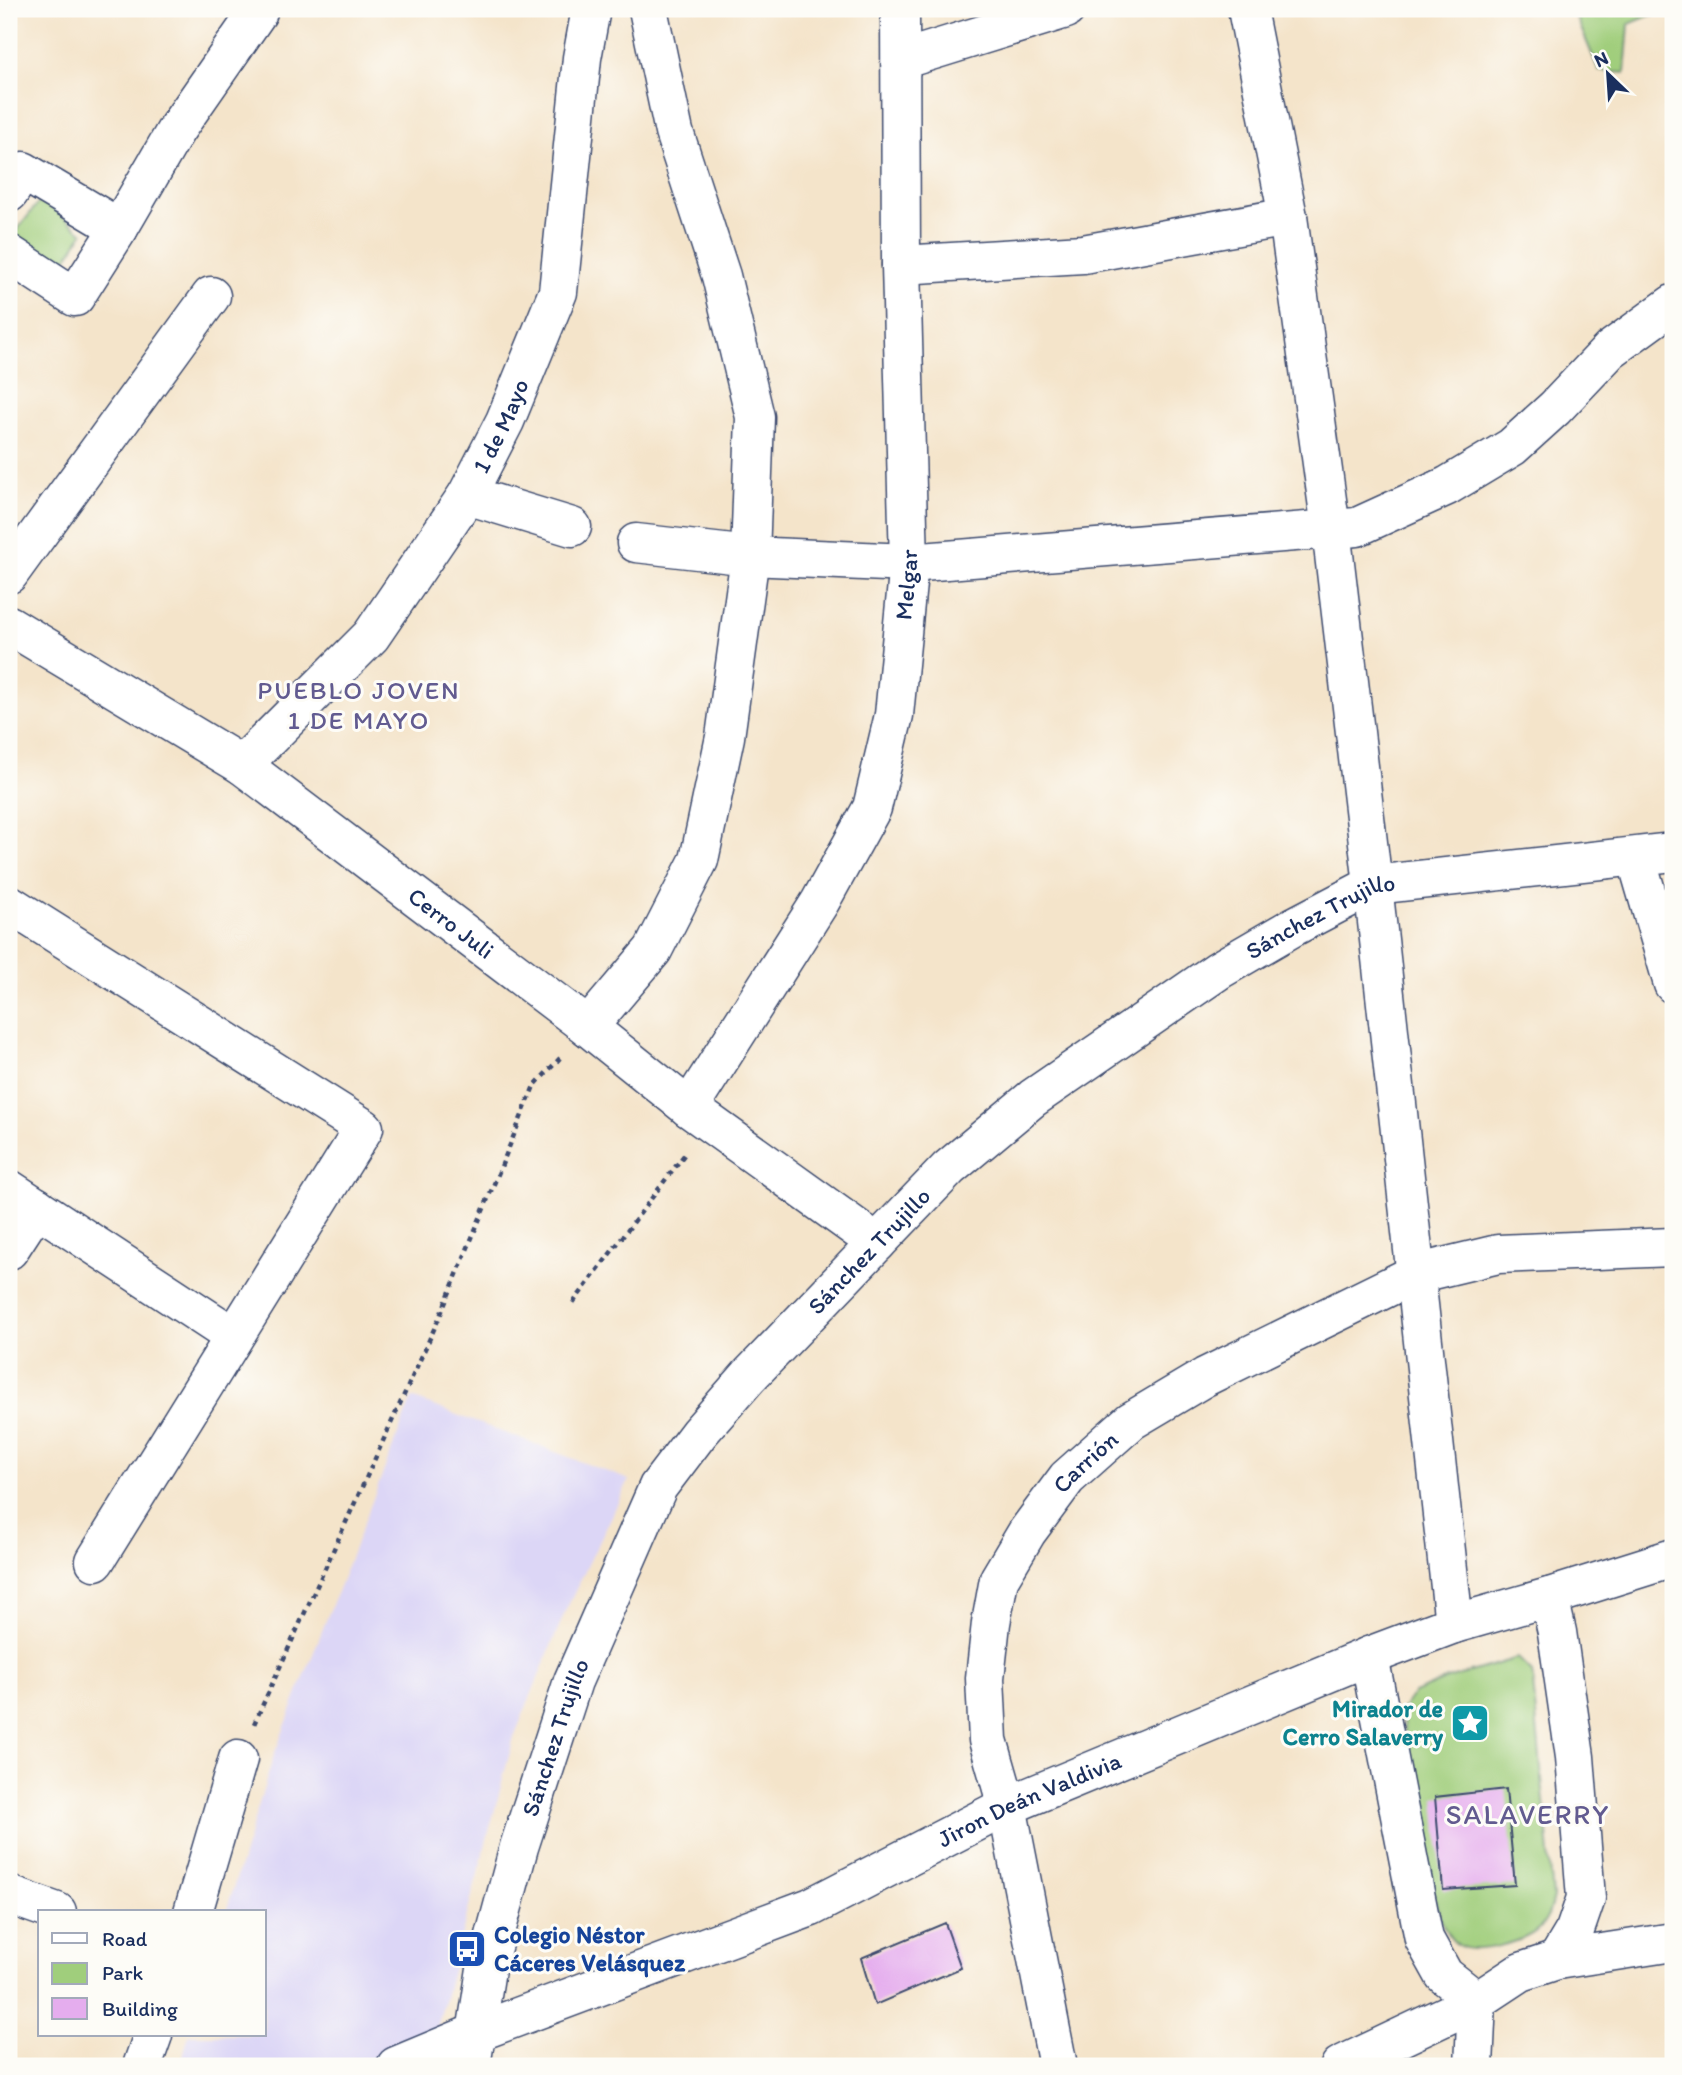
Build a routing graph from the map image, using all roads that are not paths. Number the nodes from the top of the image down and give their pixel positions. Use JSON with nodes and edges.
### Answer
{"nodes":[{"id":1,"x":591,"y":9,"type":"edge"},
{"id":2,"x":648,"y":9,"type":"edge"},
{"id":3,"x":900,"y":9,"type":"edge"},
{"id":4,"x":1066,"y":9,"type":"edge"},
{"id":5,"x":1247,"y":9,"type":"edge"},
{"id":6,"x":258,"y":12,"type":"dead end"},
{"id":7,"x":901,"y":60,"type":"junction"},
{"id":8,"x":9,"y":192,"type":"edge"},
{"id":9,"x":1288,"y":217,"type":"junction"},
{"id":10,"x":119,"y":228,"type":"junction"},
{"id":11,"x":9,"y":254,"type":"edge"},
{"id":12,"x":901,"y":265,"type":"junction"},
{"id":13,"x":211,"y":296,"type":"dead end"},
{"id":14,"x":1673,"y":304,"type":"edge"},
{"id":15,"x":467,"y":495,"type":"junction"},
{"id":16,"x":572,"y":527,"type":"dead end"},
{"id":17,"x":1331,"y":529,"type":"junction"},
{"id":18,"x":636,"y":543,"type":"dead end"},
{"id":19,"x":750,"y":556,"type":"junction"},
{"id":20,"x":909,"y":563,"type":"junction"},
{"id":21,"x":9,"y":574,"type":"edge"},
{"id":22,"x":9,"y":625,"type":"edge"},
{"id":23,"x":242,"y":765,"type":"junction"},
{"id":24,"x":1673,"y":852,"type":"edge"},
{"id":25,"x":1636,"y":857,"type":"junction"},
{"id":26,"x":1374,"y":885,"type":"junction"},
{"id":27,"x":9,"y":904,"type":"edge"},
{"id":28,"x":1673,"y":984,"type":"edge"},
{"id":29,"x":588,"y":1027,"type":"junction"},
{"id":30,"x":698,"y":1115,"type":"junction"},
{"id":31,"x":23,"y":1198,"type":"edge"},
{"id":32,"x":877,"y":1243,"type":"junction"},
{"id":33,"x":1673,"y":1247,"type":"edge"},
{"id":34,"x":9,"y":1250,"type":"edge"},
{"id":35,"x":1415,"y":1274,"type":"junction"},
{"id":36,"x":233,"y":1336,"type":"junction"},
{"id":37,"x":1673,"y":1558,"type":"edge"},
{"id":38,"x":95,"y":1561,"type":"dead end"},
{"id":39,"x":1549,"y":1597,"type":"junction"},
{"id":40,"x":1454,"y":1624,"type":"junction"},
{"id":41,"x":1369,"y":1656,"type":"junction"},
{"id":42,"x":238,"y":1759,"type":"road end"},
{"id":43,"x":1007,"y":1806,"type":"junction"},
{"id":44,"x":9,"y":1895,"type":"edge"},
{"id":45,"x":51,"y":1910,"type":"edge"},
{"id":46,"x":194,"y":1910,"type":"edge"},
{"id":47,"x":1673,"y":1942,"type":"edge"},
{"id":48,"x":1557,"y":1960,"type":"junction"},
{"id":49,"x":1477,"y":2001,"type":"junction"},
{"id":50,"x":153,"y":2036,"type":"edge"},
{"id":51,"x":473,"y":2050,"type":"edge"},
{"id":52,"x":142,"y":2066,"type":"edge"},
{"id":53,"x":396,"y":2066,"type":"edge"},
{"id":54,"x":1058,"y":2066,"type":"edge"},
{"id":55,"x":1340,"y":2066,"type":"edge"},
{"id":56,"x":1475,"y":2066,"type":"edge"}],
"edges":[{"from":1,"to":15,"type":"street","name":"1 de Mayo"},
{"from":2,"to":19,"type":"street"},
{"from":3,"to":7,"type":"street","name":"Melgar"},
{"from":4,"to":7,"type":"street"},
{"from":5,"to":9,"type":"street"},
{"from":6,"to":10,"type":"street"},
{"from":7,"to":12,"type":"street","name":"Melgar"},
{"from":8,"to":10,"type":"street"},
{"from":9,"to":12,"type":"street"},
{"from":9,"to":17,"type":"street"},
{"from":10,"to":11,"type":"street"},
{"from":12,"to":20,"type":"street","name":"Melgar"},
{"from":13,"to":21,"type":"street"},
{"from":14,"to":17,"type":"street"},
{"from":15,"to":16,"type":"street"},
{"from":15,"to":23,"type":"street","name":"1 de Mayo"},
{"from":17,"to":20,"type":"street"},
{"from":17,"to":26,"type":"street"},
{"from":18,"to":19,"type":"street"},
{"from":19,"to":20,"type":"street"},
{"from":19,"to":29,"type":"street"},
{"from":20,"to":30,"type":"street","name":"Melgar"},
{"from":22,"to":23,"type":"street","name":"Cerro Juli"},
{"from":23,"to":29,"type":"street","name":"Cerro Juli"},
{"from":24,"to":25,"type":"street","name":"Sánchez Trujillo"},
{"from":25,"to":26,"type":"street","name":"Sánchez Trujillo"},
{"from":25,"to":28,"type":"street"},
{"from":26,"to":32,"type":"street","name":"Sánchez Trujillo"},
{"from":26,"to":35,"type":"street"},
{"from":27,"to":36,"type":"street"},
{"from":29,"to":30,"type":"street","name":"Cerro Juli"},
{"from":30,"to":32,"type":"street","name":"Cerro Juli"},
{"from":31,"to":34,"type":"street"},
{"from":31,"to":36,"type":"street"},
{"from":32,"to":51,"type":"street","name":"Sánchez Trujillo"},
{"from":33,"to":35,"type":"street","name":"Carrión"},
{"from":35,"to":40,"type":"street"},
{"from":35,"to":43,"type":"street","name":"Carrión"},
{"from":36,"to":38,"type":"street"},
{"from":37,"to":39,"type":"street","name":"Jiron Deán Valdivia"},
{"from":39,"to":40,"type":"street","name":"Jiron Deán Valdivia"},
{"from":39,"to":48,"type":"street"},
{"from":40,"to":41,"type":"street","name":"Jiron Deán Valdivia"},
{"from":41,"to":43,"type":"street","name":"Jiron Deán Valdivia"},
{"from":41,"to":49,"type":"street"},
{"from":42,"to":46,"type":"street"},
{"from":43,"to":51,"type":"street","name":"Jiron Deán Valdivia"},
{"from":43,"to":54,"type":"street","name":"Carrión"},
{"from":44,"to":45,"type":"street"},
{"from":47,"to":48,"type":"street"},
{"from":48,"to":49,"type":"street"},
{"from":49,"to":55,"type":"street"},
{"from":49,"to":56,"type":"street"},
{"from":50,"to":52,"type":"street"},
{"from":51,"to":53,"type":"street","name":"Jiron Deán Valdivia"}]}
